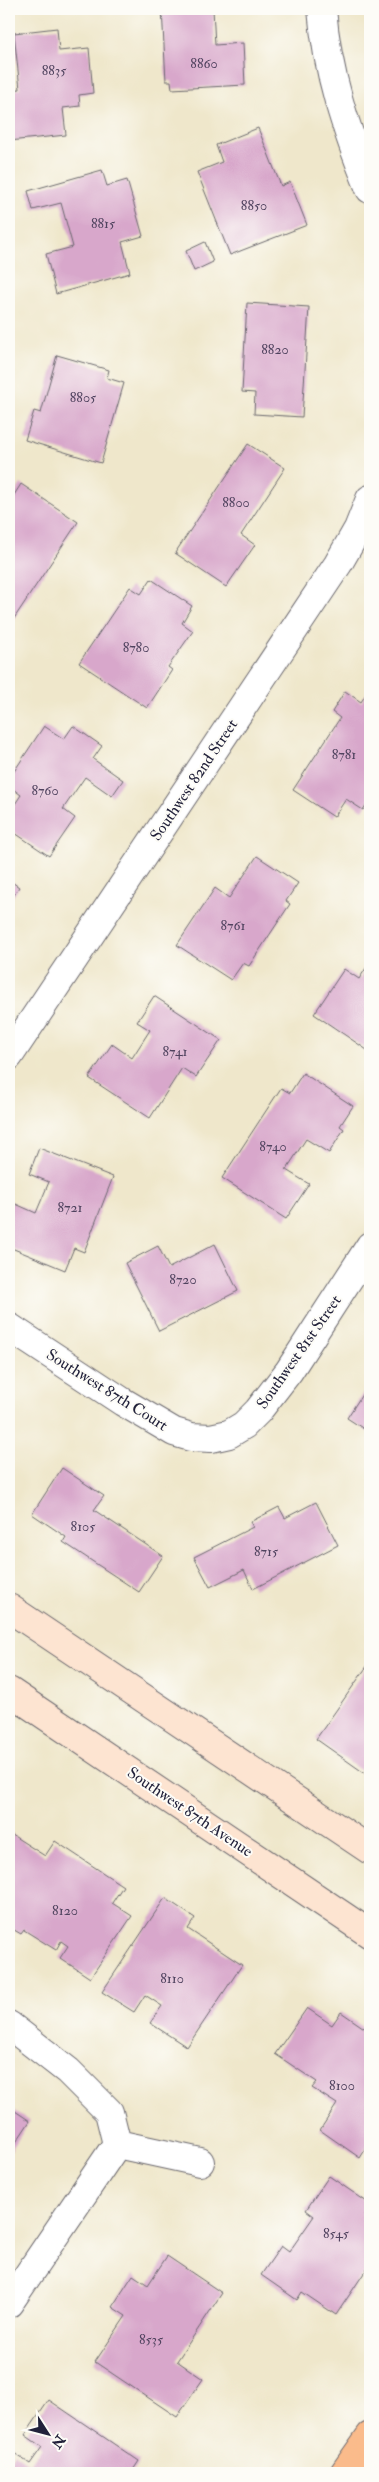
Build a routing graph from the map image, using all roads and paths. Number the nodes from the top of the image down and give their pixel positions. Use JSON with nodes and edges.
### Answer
{"nodes":[{"id":1,"x":322,"y":9,"type":"edge"},
{"id":2,"x":370,"y":189,"type":"edge"},
{"id":3,"x":370,"y":499,"type":"edge"},
{"id":4,"x":9,"y":1056,"type":"edge"},
{"id":5,"x":370,"y":1246,"type":"edge"},
{"id":6,"x":9,"y":1327,"type":"edge"},
{"id":7,"x":210,"y":1438,"type":"joint"},
{"id":8,"x":9,"y":1608,"type":"edge"},
{"id":9,"x":9,"y":1691,"type":"edge"},
{"id":10,"x":370,"y":1850,"type":"edge"},
{"id":11,"x":370,"y":1934,"type":"edge"},
{"id":12,"x":9,"y":2025,"type":"edge"},
{"id":13,"x":117,"y":2144,"type":"junction"},
{"id":14,"x":200,"y":2162,"type":"dead end"},
{"id":15,"x":9,"y":2304,"type":"edge"},
{"id":16,"x":370,"y":2436,"type":"edge"},
{"id":17,"x":344,"y":2473,"type":"edge"}],
"edges":[{"from":1,"to":2,"type":"street"},
{"from":3,"to":4,"type":"street","name":"Southwest 82nd Street"},
{"from":5,"to":7,"type":"street","name":"Southwest 81st Street"},
{"from":6,"to":7,"type":"street","name":"Southwest 87th Court"},
{"from":8,"to":10,"type":"main road"},
{"from":9,"to":11,"type":"main road","name":"Southwest 87th Avenue"},
{"from":12,"to":13,"type":"street"},
{"from":13,"to":14,"type":"street"},
{"from":13,"to":15,"type":"street"},
{"from":16,"to":17,"type":"highway"}]}
